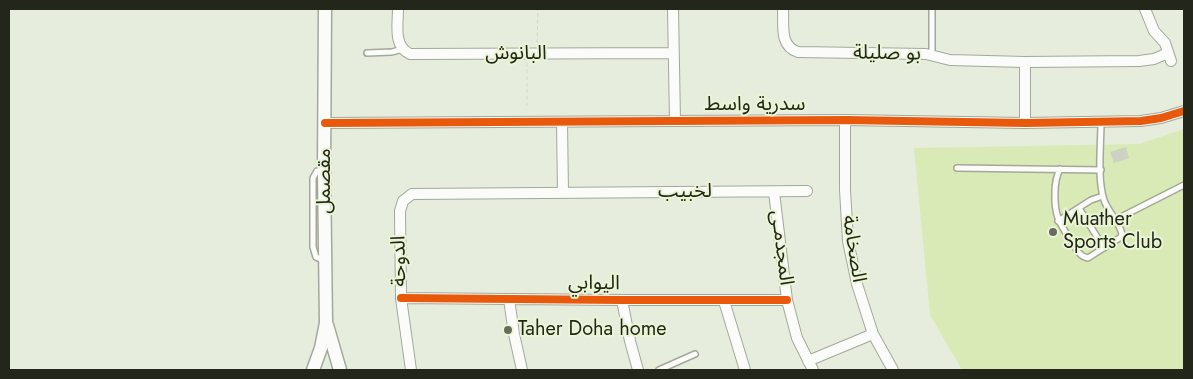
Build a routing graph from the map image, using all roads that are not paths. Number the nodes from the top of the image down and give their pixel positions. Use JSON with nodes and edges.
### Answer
{"nodes":[{"id":1,"x":325,"y":9,"type":"edge"},
{"id":2,"x":398,"y":9,"type":"edge"},
{"id":3,"x":673,"y":9,"type":"edge"},
{"id":4,"x":784,"y":9,"type":"edge"},
{"id":5,"x":932,"y":9,"type":"edge"},
{"id":6,"x":1145,"y":9,"type":"edge"},
{"id":7,"x":402,"y":50,"type":"junction"},
{"id":8,"x":367,"y":53,"type":"dead end"},
{"id":9,"x":673,"y":53,"type":"junction"},
{"id":10,"x":932,"y":55,"type":"junction"},
{"id":11,"x":1025,"y":62,"type":"junction"},
{"id":12,"x":1184,"y":111,"type":"edge"},
{"id":13,"x":845,"y":120,"type":"junction"},
{"id":14,"x":675,"y":121,"type":"junction"},
{"id":15,"x":562,"y":122,"type":"junction"},
{"id":16,"x":1101,"y":122,"type":"junction"},
{"id":17,"x":324,"y":123,"type":"junction"},
{"id":18,"x":1025,"y":124,"type":"junction"},
{"id":19,"x":957,"y":168,"type":"dead end"},
{"id":20,"x":1060,"y":169,"type":"junction"},
{"id":21,"x":1101,"y":170,"type":"junction"},
{"id":22,"x":1184,"y":185,"type":"edge"},
{"id":23,"x":807,"y":191,"type":"dead end"},
{"id":24,"x":774,"y":192,"type":"junction"},
{"id":25,"x":563,"y":193,"type":"junction"},
{"id":26,"x":1103,"y":196,"type":"junction"},
{"id":27,"x":1079,"y":208,"type":"junction"},
{"id":28,"x":400,"y":211,"type":"joint"},
{"id":29,"x":1115,"y":220,"type":"junction"},
{"id":30,"x":1058,"y":221,"type":"junction"},
{"id":31,"x":1104,"y":248,"type":"junction"},
{"id":32,"x":401,"y":298,"type":"junction"},
{"id":33,"x":509,"y":299,"type":"junction"},
{"id":34,"x":622,"y":300,"type":"junction"},
{"id":35,"x":787,"y":300,"type":"junction"},
{"id":36,"x":724,"y":301,"type":"junction"},
{"id":37,"x":326,"y":323,"type":"junction"},
{"id":38,"x":873,"y":334,"type":"junction"},
{"id":39,"x":695,"y":354,"type":"dead end"},
{"id":40,"x":810,"y":366,"type":"edge"},
{"id":41,"x":313,"y":370,"type":"edge"},
{"id":42,"x":339,"y":370,"type":"edge"},
{"id":43,"x":411,"y":370,"type":"edge"},
{"id":44,"x":522,"y":370,"type":"edge"},
{"id":45,"x":638,"y":370,"type":"edge"},
{"id":46,"x":659,"y":370,"type":"edge"},
{"id":47,"x":745,"y":370,"type":"edge"},
{"id":48,"x":893,"y":370,"type":"edge"}],
"edges":[{"from":1,"to":17,"type":"street","name":"مقصمل"},
{"from":2,"to":7,"type":"street"},
{"from":3,"to":9,"type":"street"},
{"from":4,"to":10,"type":"street","name":"بو صليلة"},
{"from":5,"to":10,"type":"lane"},
{"from":6,"to":11,"type":"street","name":"بو صليلة"},
{"from":7,"to":8,"type":"lane"},
{"from":7,"to":9,"type":"street","name":"البانوش"},
{"from":9,"to":14,"type":"street"},
{"from":10,"to":11,"type":"street","name":"بو صليلة"},
{"from":11,"to":18,"type":"street"},
{"from":12,"to":16,"type":"street","name":"سدرية واسط"},
{"from":13,"to":14,"type":"street","name":"سدرية واسط"},
{"from":13,"to":18,"type":"street","name":"سدرية واسط"},
{"from":13,"to":38,"type":"street","name":"الصخامة"},
{"from":14,"to":15,"type":"street","name":"سدرية واسط"},
{"from":15,"to":17,"type":"street","name":"سدرية واسط"},
{"from":15,"to":25,"type":"street"},
{"from":16,"to":18,"type":"street","name":"سدرية واسط"},
{"from":16,"to":21,"type":"lane"},
{"from":17,"to":37,"type":"street","name":"مقصمل"},
{"from":19,"to":20,"type":"lane"},
{"from":20,"to":21,"type":"lane"},
{"from":20,"to":30,"type":"lane"},
{"from":21,"to":26,"type":"lane"},
{"from":22,"to":29,"type":"lane"},
{"from":23,"to":24,"type":"street","name":"لخبيب"},
{"from":24,"to":25,"type":"street","name":"لخبيب"},
{"from":24,"to":35,"type":"street","name":"المجدمـى"},
{"from":25,"to":28,"type":"street","name":"لخبيب"},
{"from":26,"to":27,"type":"lane"},
{"from":26,"to":29,"type":"lane"},
{"from":27,"to":30,"type":"lane"},
{"from":27,"to":31,"type":"lane"},
{"from":28,"to":32,"type":"street","name":"الدوحة"},
{"from":29,"to":31,"type":"lane"},
{"from":30,"to":31,"type":"lane"},
{"from":32,"to":33,"type":"street","name":"اليوابي"},
{"from":32,"to":43,"type":"street","name":"الدوحة"},
{"from":33,"to":34,"type":"street","name":"اليوابي"},
{"from":33,"to":44,"type":"street"},
{"from":34,"to":36,"type":"street","name":"اليوابي"},
{"from":34,"to":45,"type":"street"},
{"from":35,"to":36,"type":"street","name":"اليوابي"},
{"from":35,"to":40,"type":"street","name":"المجدمـى"},
{"from":36,"to":47,"type":"street"},
{"from":37,"to":41,"type":"street","name":"مقصمل"},
{"from":37,"to":42,"type":"street","name":"مقصمل"},
{"from":38,"to":40,"type":"street","name":"المجدمـى"},
{"from":38,"to":48,"type":"street","name":"الصخامة"},
{"from":39,"to":46,"type":"lane"},
{"from":41,"to":42,"type":"street"}]}
